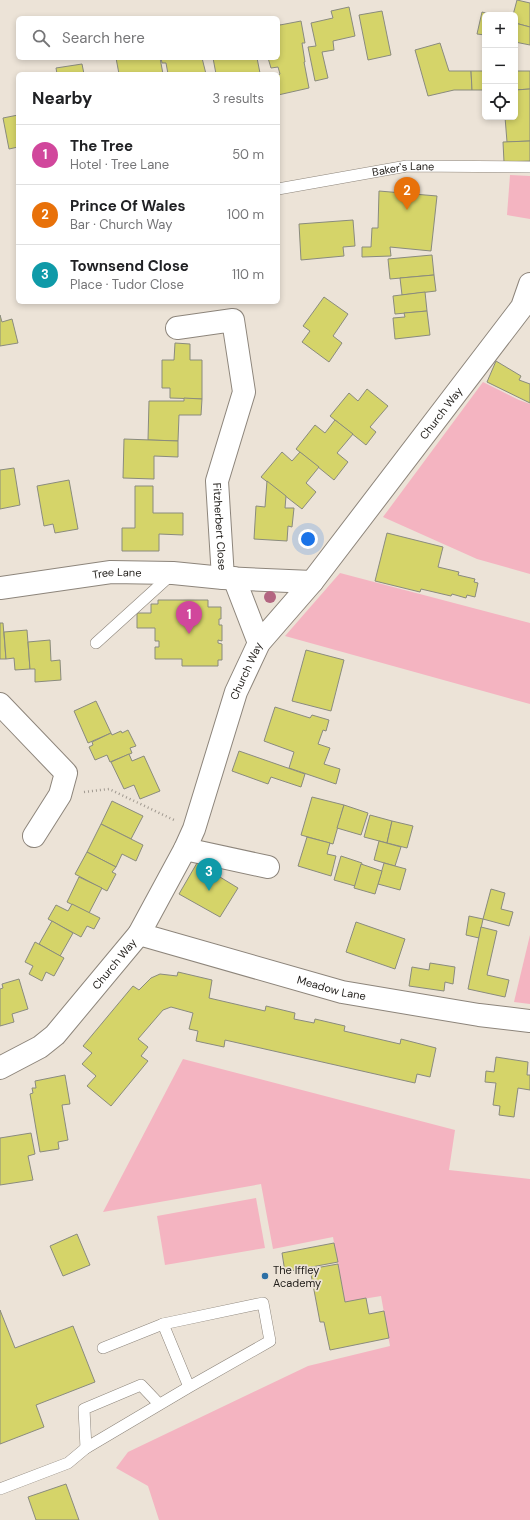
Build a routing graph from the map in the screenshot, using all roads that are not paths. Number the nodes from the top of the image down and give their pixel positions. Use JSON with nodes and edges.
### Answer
{"nodes":[{"id":1,"x":530,"y":167,"type":"edge"},
{"id":2,"x":280,"y":189,"type":"edge"},
{"id":3,"x":530,"y":284,"type":"edge"},
{"id":4,"x":176,"y":328,"type":"dead end"},
{"id":5,"x":173,"y":573,"type":"junction"},
{"id":6,"x":228,"y":578,"type":"junction"},
{"id":7,"x":312,"y":582,"type":"junction"},
{"id":8,"x":0,"y":588,"type":"edge"},
{"id":9,"x":96,"y":643,"type":"dead end"},
{"id":10,"x":260,"y":643,"type":"junction"},
{"id":11,"x":0,"y":704,"type":"edge"},
{"id":12,"x":34,"y":836,"type":"dead end"},
{"id":13,"x":185,"y":848,"type":"junction"},
{"id":14,"x":268,"y":867,"type":"dead end"},
{"id":15,"x":138,"y":934,"type":"junction"},
{"id":16,"x":530,"y":1021,"type":"edge"},
{"id":17,"x":0,"y":1068,"type":"edge"},
{"id":18,"x":163,"y":1324,"type":"junction"},
{"id":19,"x":103,"y":1348,"type":"dead end"},
{"id":20,"x":189,"y":1386,"type":"junction"},
{"id":21,"x":159,"y":1404,"type":"junction"},
{"id":22,"x":86,"y":1448,"type":"junction"},
{"id":23,"x":0,"y":1489,"type":"edge"}],
"edges":[{"from":1,"to":2,"type":"lane","name":"Baker's Lane"},
{"from":3,"to":7,"type":"street","name":"Church Way"},
{"from":4,"to":6,"type":"street","name":"Fitzherbert Close"},
{"from":5,"to":6,"type":"street","name":"Tree Lane"},
{"from":5,"to":8,"type":"street","name":"Tree Lane"},
{"from":5,"to":9,"type":"lane"},
{"from":6,"to":7,"type":"street","name":"Tree Lane"},
{"from":6,"to":10,"type":"street"},
{"from":7,"to":10,"type":"street","name":"Church Way"},
{"from":10,"to":13,"type":"street","name":"Church Way"},
{"from":11,"to":12,"type":"street"},
{"from":13,"to":14,"type":"street"},
{"from":13,"to":15,"type":"street","name":"Church Way"},
{"from":15,"to":16,"type":"street","name":"Meadow Lane"},
{"from":15,"to":17,"type":"street","name":"Church Way"},
{"from":18,"to":19,"type":"lane"},
{"from":18,"to":20,"type":"lane"},
{"from":18,"to":20,"type":"lane"},
{"from":20,"to":21,"type":"lane"},
{"from":21,"to":22,"type":"lane"},
{"from":21,"to":22,"type":"lane"},
{"from":22,"to":23,"type":"lane"}]}
